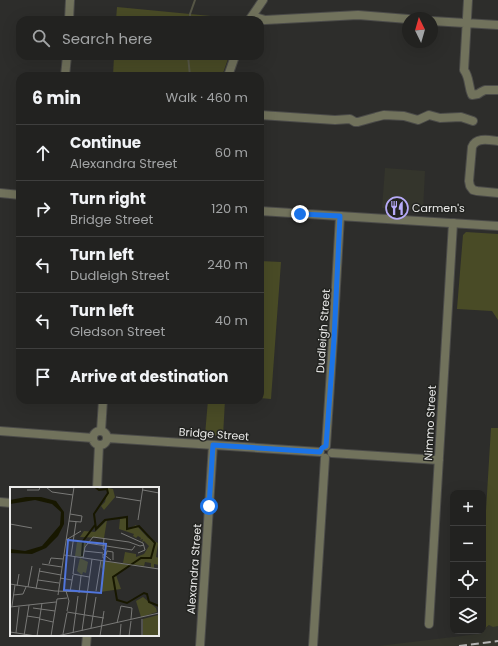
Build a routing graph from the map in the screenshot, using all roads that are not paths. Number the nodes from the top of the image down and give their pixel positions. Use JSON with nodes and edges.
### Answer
{"nodes":[{"id":1,"x":70,"y":0,"type":"edge"},
{"id":2,"x":263,"y":0,"type":"edge"},
{"id":3,"x":468,"y":0,"type":"edge"},
{"id":4,"x":69,"y":16,"type":"edge"},
{"id":5,"x":252,"y":16,"type":"edge"},
{"id":6,"x":402,"y":19,"type":"edge"},
{"id":7,"x":264,"y":20,"type":"edge"},
{"id":8,"x":438,"y":21,"type":"edge"},
{"id":9,"x":467,"y":23,"type":"junction"},
{"id":10,"x":498,"y":25,"type":"edge"},
{"id":11,"x":67,"y":60,"type":"edge"},
{"id":12,"x":234,"y":60,"type":"edge"},
{"id":13,"x":65,"y":72,"type":"edge"},
{"id":14,"x":229,"y":72,"type":"edge"},
{"id":15,"x":498,"y":90,"type":"edge"},
{"id":16,"x":264,"y":115,"type":"edge"},
{"id":17,"x":473,"y":121,"type":"dead end"},
{"id":18,"x":498,"y":140,"type":"edge"},
{"id":19,"x":0,"y":193,"type":"edge"},
{"id":20,"x":498,"y":193,"type":"edge"},
{"id":21,"x":16,"y":194,"type":"edge"},
{"id":22,"x":264,"y":211,"type":"edge"},
{"id":23,"x":340,"y":216,"type":"junction"},
{"id":24,"x":453,"y":223,"type":"junction"},
{"id":25,"x":498,"y":226,"type":"edge"},
{"id":26,"x":102,"y":404,"type":"edge"},
{"id":27,"x":0,"y":431,"type":"edge"},
{"id":28,"x":101,"y":431,"type":"junction"},
{"id":29,"x":93,"y":438,"type":"junction"},
{"id":30,"x":107,"y":438,"type":"junction"},
{"id":31,"x":99,"y":445,"type":"junction"},
{"id":32,"x":213,"y":445,"type":"junction"},
{"id":33,"x":326,"y":452,"type":"junction"},
{"id":34,"x":439,"y":460,"type":"junction"},
{"id":35,"x":97,"y":487,"type":"edge"},
{"id":36,"x":0,"y":502,"type":"edge"},
{"id":37,"x":10,"y":503,"type":"edge"},
{"id":38,"x":429,"y":624,"type":"dead end"},
{"id":39,"x":87,"y":636,"type":"edge"},
{"id":40,"x":86,"y":646,"type":"edge"},
{"id":41,"x":200,"y":646,"type":"edge"},
{"id":42,"x":313,"y":646,"type":"edge"}],
"edges":[{"from":1,"to":4,"type":"street"},
{"from":2,"to":5,"type":"street"},
{"from":3,"to":9,"type":"street"},
{"from":6,"to":7,"type":"street"},
{"from":8,"to":9,"type":"street"},
{"from":9,"to":10,"type":"street"},
{"from":9,"to":15,"type":"street"},
{"from":11,"to":13,"type":"street"},
{"from":12,"to":14,"type":"street"},
{"from":16,"to":17,"type":"street"},
{"from":18,"to":20,"type":"street"},
{"from":19,"to":21,"type":"street"},
{"from":22,"to":23,"type":"street"},
{"from":23,"to":24,"type":"street"},
{"from":23,"to":33,"type":"street","name":"Dudleigh Street"},
{"from":24,"to":25,"type":"street"},
{"from":24,"to":34,"type":"street","name":"Nimmo Street"},
{"from":26,"to":28,"type":"street"},
{"from":27,"to":29,"type":"street"},
{"from":28,"to":29,"type":"street"},
{"from":28,"to":30,"type":"street"},
{"from":29,"to":31,"type":"street"},
{"from":30,"to":31,"type":"street"},
{"from":30,"to":32,"type":"street","name":"Bridge Street"},
{"from":31,"to":35,"type":"street"},
{"from":32,"to":33,"type":"street","name":"Bridge Street"},
{"from":32,"to":41,"type":"street","name":"Alexandra Street"},
{"from":33,"to":34,"type":"street","name":"Bridge Street"},
{"from":33,"to":42,"type":"street","name":"Dudleigh Street"},
{"from":34,"to":38,"type":"street","name":"Nimmo Street"},
{"from":36,"to":37,"type":"street"},
{"from":39,"to":40,"type":"street"}]}
